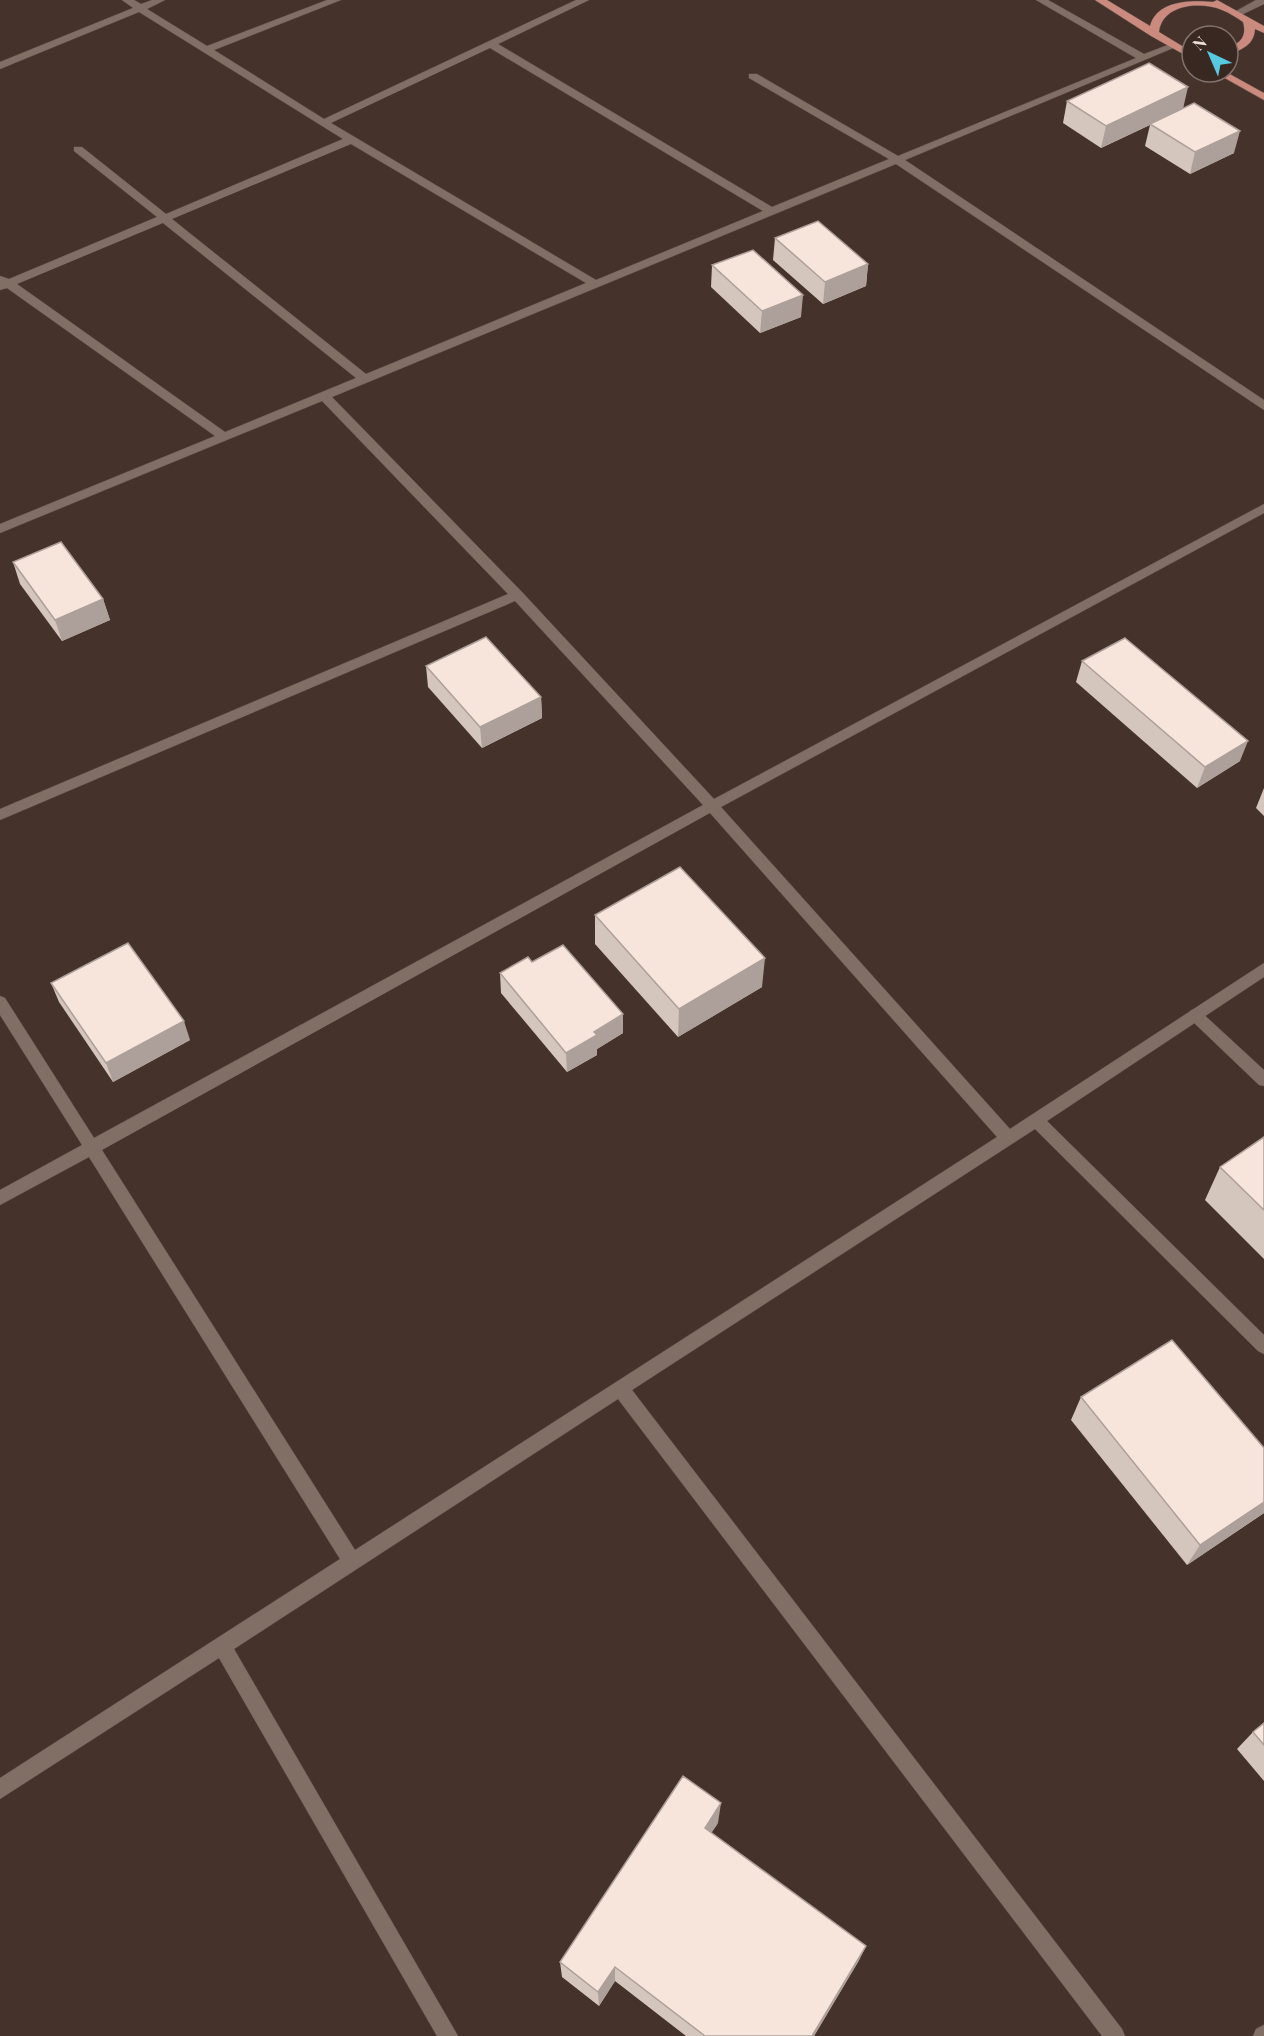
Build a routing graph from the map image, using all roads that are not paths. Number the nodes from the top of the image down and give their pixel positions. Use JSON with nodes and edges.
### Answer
{"nodes":[{"id":1,"x":127,"y":0,"type":"edge"},
{"id":2,"x":160,"y":0,"type":"edge"},
{"id":3,"x":336,"y":0,"type":"edge"},
{"id":4,"x":584,"y":0,"type":"edge"},
{"id":5,"x":1041,"y":0,"type":"edge"},
{"id":6,"x":1100,"y":0,"type":"edge"},
{"id":7,"x":1212,"y":0,"type":"edge"},
{"id":8,"x":1264,"y":0,"type":"edge"},
{"id":9,"x":139,"y":8,"type":"junction"},
{"id":10,"x":1226,"y":8,"type":"junction"},
{"id":11,"x":1236,"y":14,"type":"junction"},
{"id":12,"x":1248,"y":21,"type":"junction"},
{"id":13,"x":1264,"y":30,"type":"edge"},
{"id":14,"x":1154,"y":34,"type":"junction"},
{"id":15,"x":491,"y":44,"type":"junction"},
{"id":16,"x":1240,"y":46,"type":"edge"},
{"id":17,"x":1177,"y":48,"type":"junction"},
{"id":18,"x":1180,"y":49,"type":"edge"},
{"id":19,"x":206,"y":50,"type":"junction"},
{"id":20,"x":1180,"y":50,"type":"edge"},
{"id":21,"x":1143,"y":58,"type":"junction"},
{"id":22,"x":0,"y":66,"type":"edge"},
{"id":23,"x":753,"y":76,"type":"dead end"},
{"id":24,"x":1240,"y":83,"type":"edge"},
{"id":25,"x":1264,"y":97,"type":"edge"},
{"id":26,"x":323,"y":123,"type":"junction"},
{"id":27,"x":351,"y":140,"type":"junction"},
{"id":28,"x":78,"y":149,"type":"dead end"},
{"id":29,"x":896,"y":159,"type":"junction"},
{"id":30,"x":771,"y":211,"type":"junction"},
{"id":31,"x":165,"y":218,"type":"junction"},
{"id":32,"x":2,"y":283,"type":"edge"},
{"id":33,"x":595,"y":284,"type":"junction"},
{"id":34,"x":365,"y":379,"type":"junction"},
{"id":35,"x":324,"y":396,"type":"junction"},
{"id":36,"x":1264,"y":406,"type":"edge"},
{"id":37,"x":224,"y":437,"type":"junction"},
{"id":38,"x":1264,"y":508,"type":"edge"},
{"id":39,"x":0,"y":529,"type":"edge"},
{"id":40,"x":517,"y":595,"type":"junction"},
{"id":41,"x":711,"y":806,"type":"junction"},
{"id":42,"x":0,"y":815,"type":"edge"},
{"id":43,"x":1264,"y":969,"type":"edge"},
{"id":44,"x":0,"y":1002,"type":"edge"},
{"id":45,"x":1195,"y":1015,"type":"junction"},
{"id":46,"x":1264,"y":1080,"type":"edge"},
{"id":47,"x":1036,"y":1120,"type":"junction"},
{"id":48,"x":1008,"y":1138,"type":"junction"},
{"id":49,"x":93,"y":1149,"type":"junction"},
{"id":50,"x":0,"y":1198,"type":"edge"},
{"id":51,"x":1264,"y":1346,"type":"edge"},
{"id":52,"x":620,"y":1388,"type":"junction"},
{"id":53,"x":352,"y":1562,"type":"junction"},
{"id":54,"x":222,"y":1646,"type":"junction"},
{"id":55,"x":0,"y":1789,"type":"edge"},
{"id":56,"x":448,"y":2036,"type":"edge"},
{"id":57,"x":1115,"y":2036,"type":"edge"}],
"edges":[{"from":1,"to":9,"type":"street"},
{"from":2,"to":9,"type":"street"},
{"from":3,"to":19,"type":"street"},
{"from":4,"to":15,"type":"street"},
{"from":5,"to":21,"type":"street"},
{"from":6,"to":14,"type":"main road"},
{"from":7,"to":10,"type":"main road"},
{"from":8,"to":11,"type":"street"},
{"from":9,"to":19,"type":"street"},
{"from":9,"to":22,"type":"street"},
{"from":10,"to":11,"type":"main road"},
{"from":10,"to":14,"type":"main road"},
{"from":11,"to":12,"type":"main road"},
{"from":12,"to":13,"type":"main road"},
{"from":12,"to":16,"type":"main road"},
{"from":14,"to":17,"type":"main road"},
{"from":15,"to":26,"type":"street"},
{"from":15,"to":30,"type":"street"},
{"from":17,"to":18,"type":"main road"},
{"from":17,"to":20,"type":"main road"},
{"from":17,"to":21,"type":"street"},
{"from":19,"to":26,"type":"street"},
{"from":21,"to":29,"type":"street"},
{"from":23,"to":29,"type":"street"},
{"from":24,"to":25,"type":"main road"},
{"from":26,"to":27,"type":"street"},
{"from":27,"to":31,"type":"street"},
{"from":27,"to":33,"type":"street"},
{"from":28,"to":31,"type":"street"},
{"from":29,"to":30,"type":"street"},
{"from":29,"to":36,"type":"street"},
{"from":30,"to":33,"type":"street"},
{"from":31,"to":32,"type":"street"},
{"from":31,"to":34,"type":"street"},
{"from":32,"to":37,"type":"street"},
{"from":33,"to":34,"type":"street"},
{"from":34,"to":35,"type":"street"},
{"from":35,"to":37,"type":"street"},
{"from":35,"to":40,"type":"street"},
{"from":37,"to":39,"type":"street"},
{"from":38,"to":41,"type":"street"},
{"from":40,"to":41,"type":"street"},
{"from":40,"to":42,"type":"street"},
{"from":41,"to":48,"type":"street"},
{"from":41,"to":49,"type":"street"},
{"from":43,"to":45,"type":"street"},
{"from":44,"to":49,"type":"street"},
{"from":45,"to":46,"type":"street"},
{"from":45,"to":47,"type":"street"},
{"from":47,"to":48,"type":"street"},
{"from":47,"to":51,"type":"street"},
{"from":48,"to":52,"type":"street"},
{"from":49,"to":50,"type":"street"},
{"from":49,"to":53,"type":"street"},
{"from":52,"to":53,"type":"street"},
{"from":52,"to":57,"type":"street"},
{"from":53,"to":54,"type":"street"},
{"from":54,"to":55,"type":"street"},
{"from":54,"to":56,"type":"street"}]}
